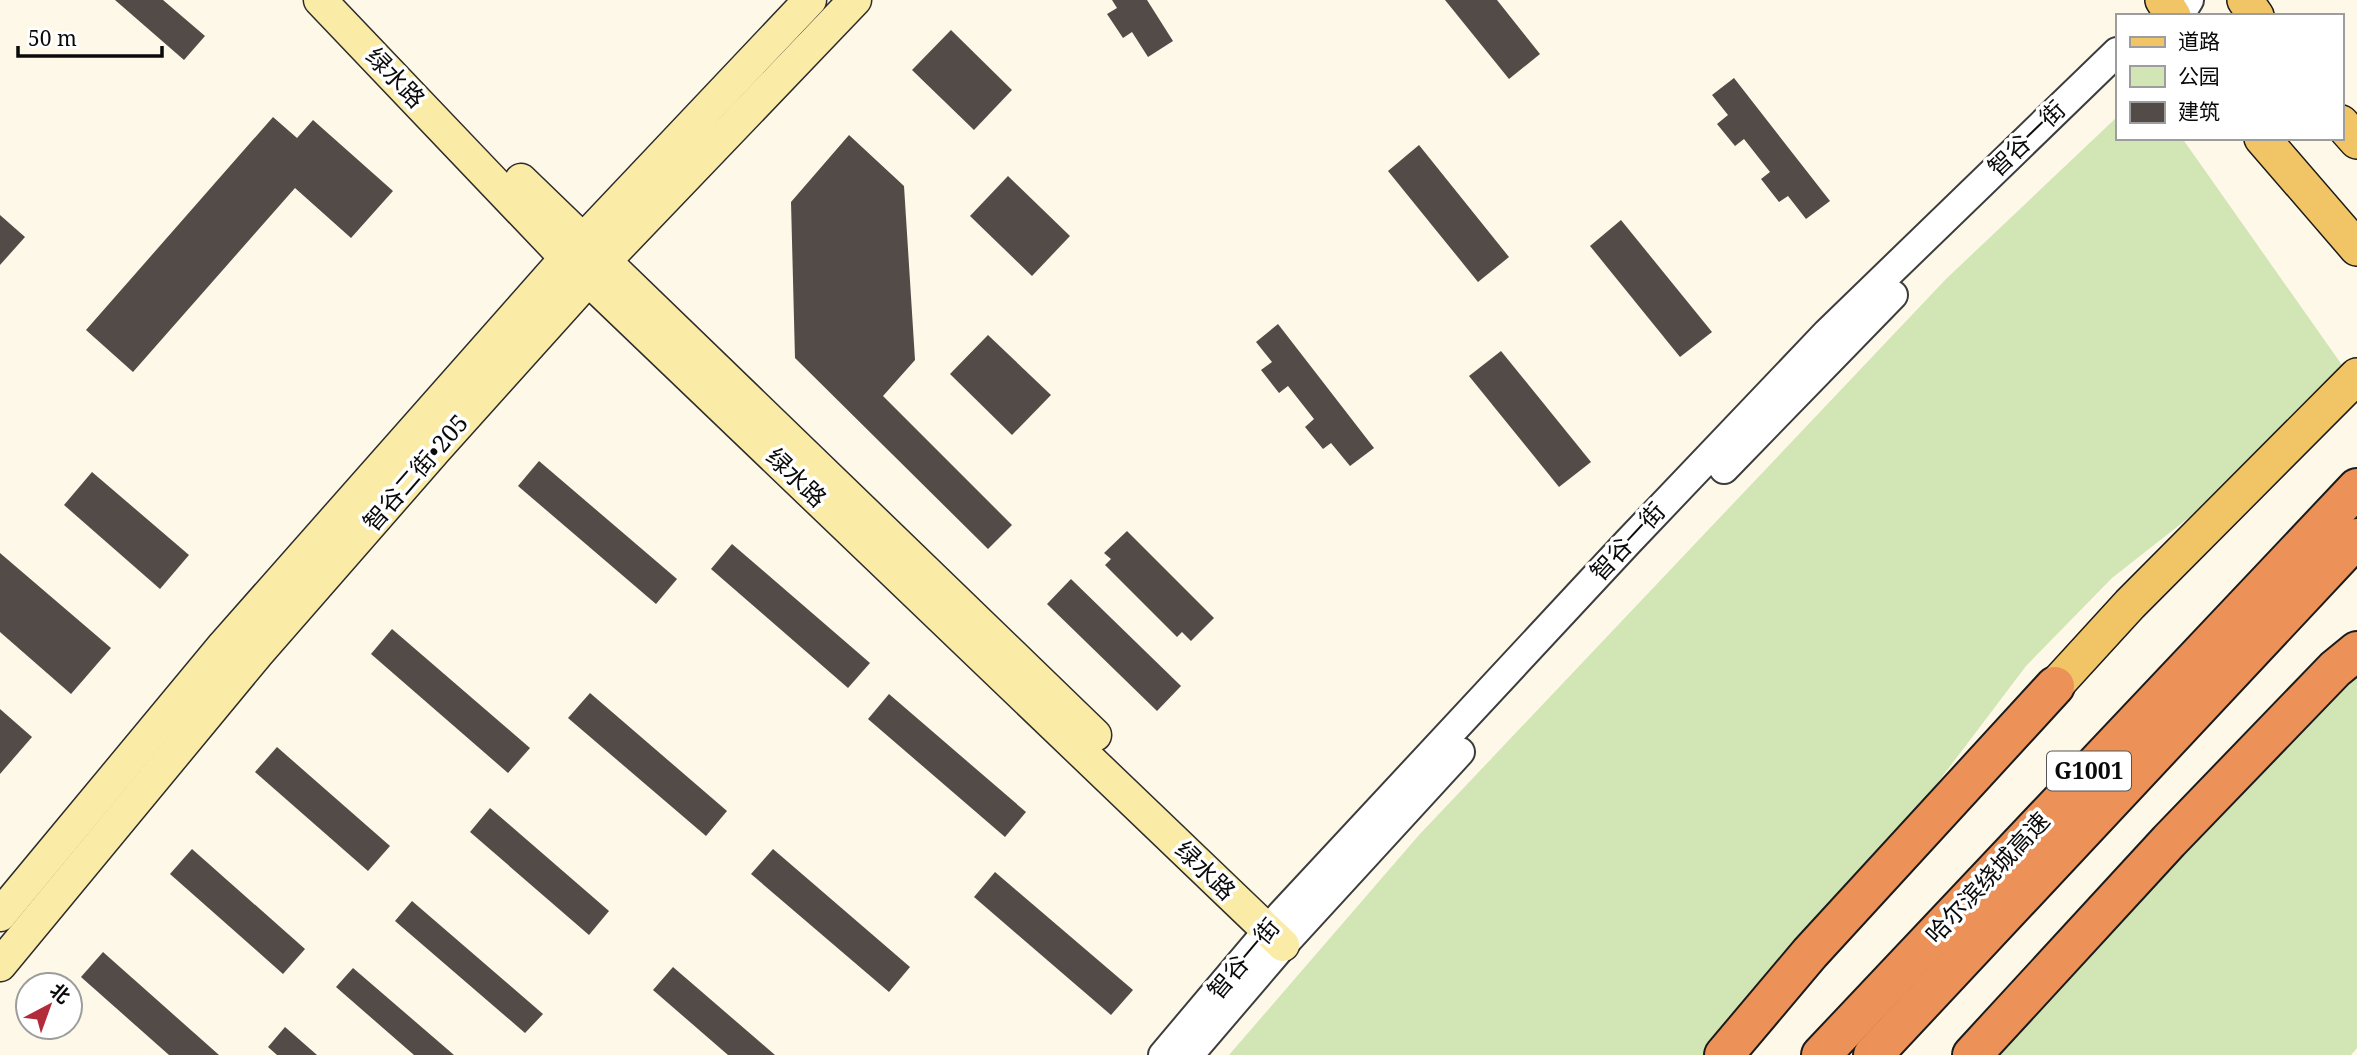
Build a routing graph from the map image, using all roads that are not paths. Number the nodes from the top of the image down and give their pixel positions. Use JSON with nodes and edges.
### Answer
{"nodes":[{"id":1,"x":320,"y":0,"type":"edge"},
{"id":2,"x":349,"y":0,"type":"edge"},
{"id":3,"x":810,"y":0,"type":"edge"},
{"id":4,"x":855,"y":0,"type":"edge"},
{"id":5,"x":2116,"y":53,"type":"edge"},
{"id":6,"x":2116,"y":78,"type":"edge"},
{"id":7,"x":2343,"y":125,"type":"edge"},
{"id":8,"x":2264,"y":140,"type":"edge"},
{"id":9,"x":2357,"y":141,"type":"edge"},
{"id":10,"x":2357,"y":248,"type":"edge"},
{"id":11,"x":586,"y":260,"type":"junction"},
{"id":12,"x":2357,"y":376,"type":"edge"},
{"id":13,"x":2357,"y":488,"type":"edge"},
{"id":14,"x":2357,"y":538,"type":"edge"},
{"id":15,"x":2357,"y":651,"type":"edge"},
{"id":16,"x":2055,"y":686,"type":"joint"},
{"id":17,"x":0,"y":915,"type":"edge"},
{"id":18,"x":1283,"y":930,"type":"junction"},
{"id":19,"x":0,"y":965,"type":"edge"},
{"id":20,"x":1163,"y":1055,"type":"edge"},
{"id":21,"x":1189,"y":1055,"type":"edge"},
{"id":22,"x":1724,"y":1055,"type":"edge"},
{"id":23,"x":1821,"y":1055,"type":"edge"},
{"id":24,"x":1873,"y":1055,"type":"edge"},
{"id":25,"x":1972,"y":1055,"type":"edge"}],
"edges":[{"from":1,"to":11,"type":"main road","name":"绿水路"},
{"from":2,"to":11,"type":"main road","name":"绿水路"},
{"from":3,"to":11,"type":"main road","name":"智谷二街•205"},
{"from":4,"to":11,"type":"main road","name":"智谷二街•205"},
{"from":5,"to":18,"type":"street","name":"智谷一街"},
{"from":6,"to":18,"type":"street","name":"智谷一街"},
{"from":7,"to":9,"type":"main road"},
{"from":8,"to":10,"type":"main road"},
{"from":11,"to":17,"type":"main road","name":"智谷二街•205"},
{"from":11,"to":18,"type":"main road","name":"绿水路"},
{"from":11,"to":19,"type":"main road","name":"智谷二街•205"},
{"from":12,"to":16,"type":"main road"},
{"from":13,"to":23,"type":"highway","name":"哈尔滨绕城高速","number":"G1001"},
{"from":14,"to":24,"type":"highway","name":"哈尔滨绕城高速","number":"G1001"},
{"from":15,"to":25,"type":"highway"},
{"from":16,"to":22,"type":"highway"},
{"from":18,"to":20,"type":"street","name":"智谷一街"},
{"from":18,"to":21,"type":"street","name":"智谷一街"}]}
